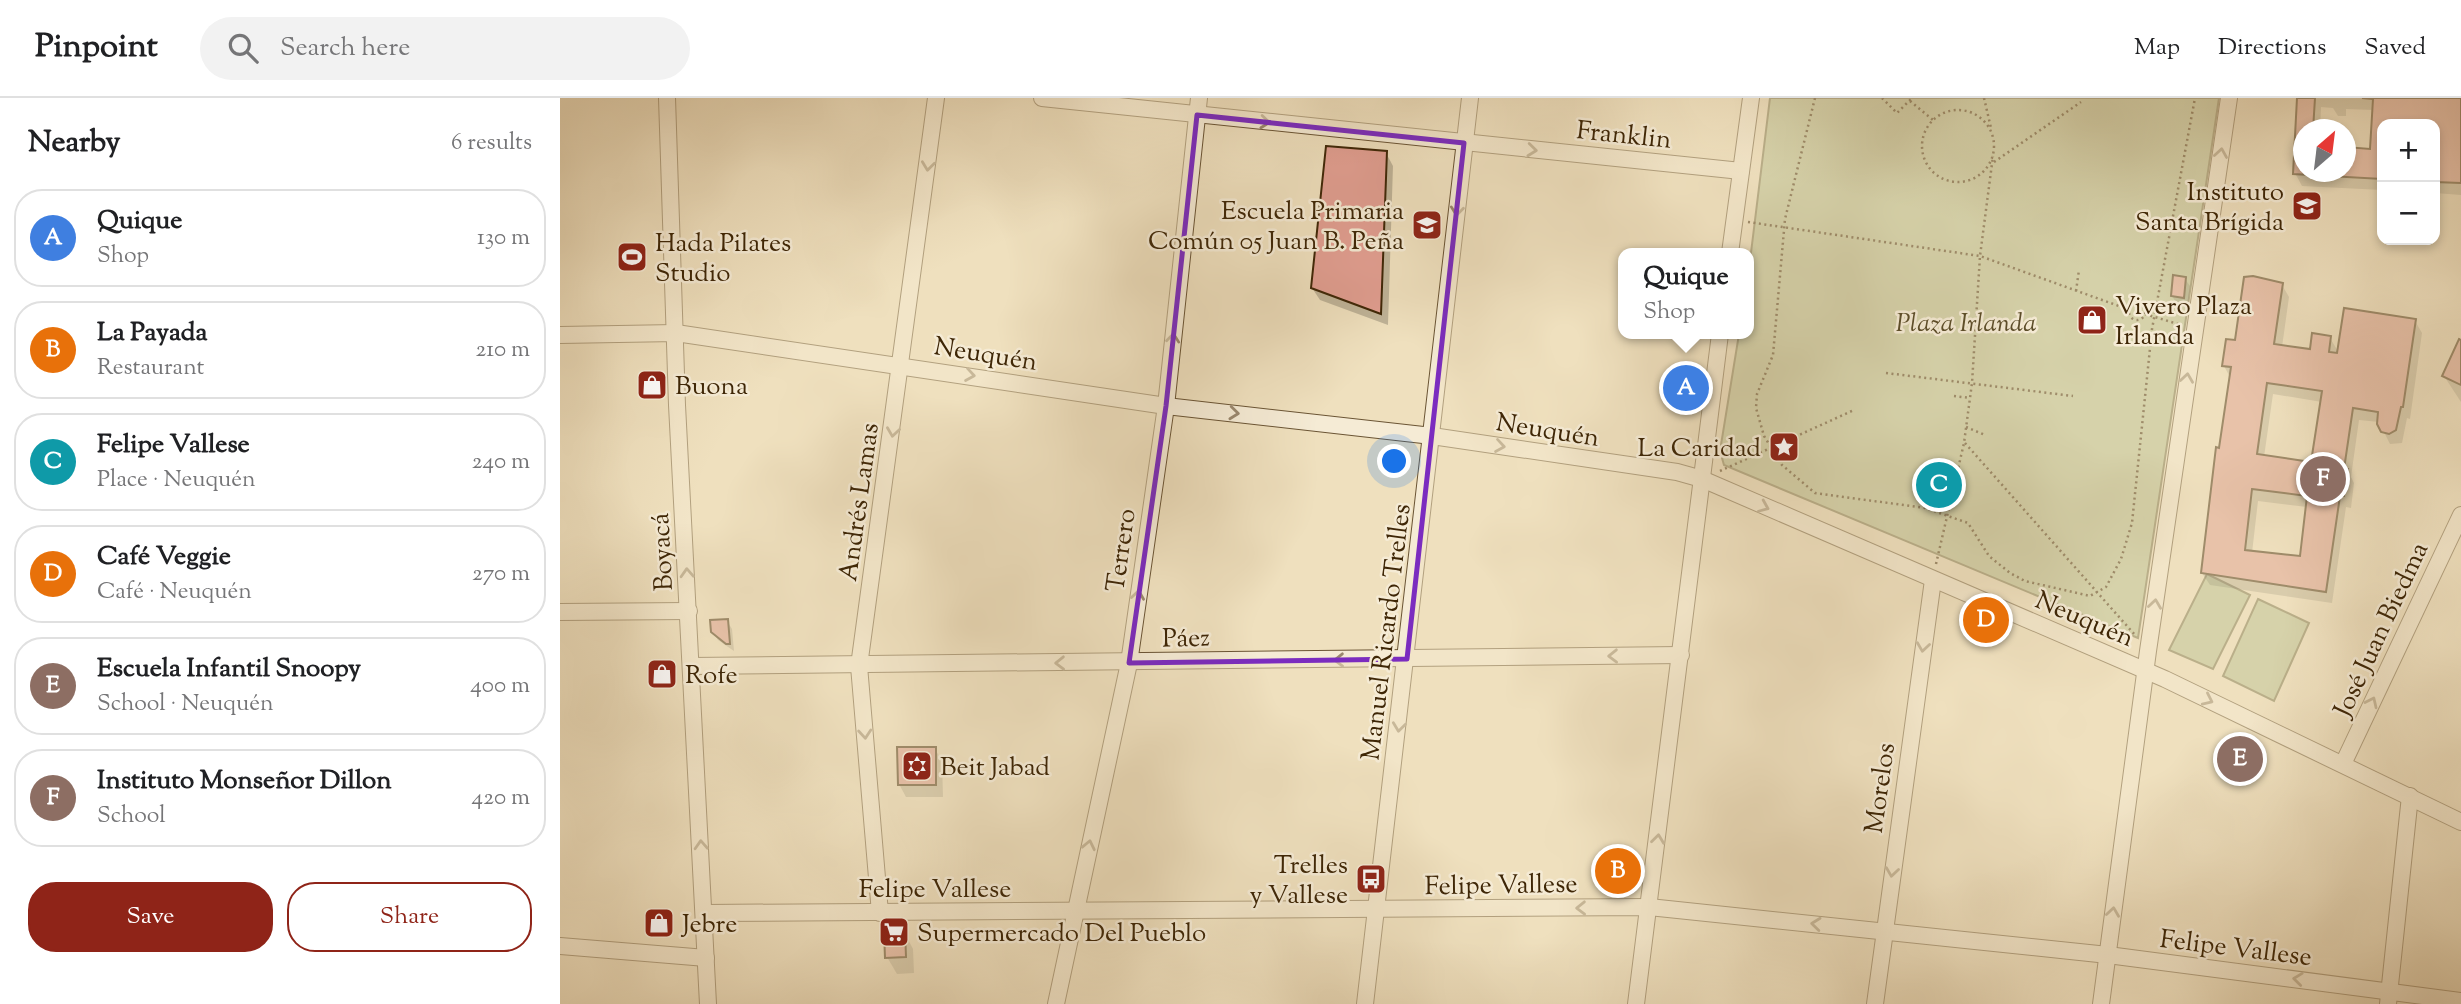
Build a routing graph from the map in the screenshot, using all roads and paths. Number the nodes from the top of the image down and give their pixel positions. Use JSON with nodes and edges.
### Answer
{"nodes":[{"id":1,"x":667,"y":98,"type":"edge"},
{"id":2,"x":936,"y":98,"type":"edge"},
{"id":3,"x":1042,"y":98,"type":"edge"},
{"id":4,"x":1199,"y":98,"type":"edge"},
{"id":5,"x":1470,"y":98,"type":"edge"},
{"id":6,"x":1751,"y":98,"type":"edge"},
{"id":7,"x":1815,"y":98,"type":"edge"},
{"id":8,"x":1882,"y":98,"type":"edge"},
{"id":9,"x":1983,"y":98,"type":"edge"},
{"id":10,"x":2195,"y":98,"type":"edge"},
{"id":11,"x":2230,"y":98,"type":"edge"},
{"id":12,"x":1911,"y":99,"type":"edge"},
{"id":13,"x":2081,"y":102,"type":"dead end"},
{"id":14,"x":1197,"y":115,"type":"junction"},
{"id":15,"x":1933,"y":120,"type":"junction"},
{"id":16,"x":1992,"y":131,"type":"junction"},
{"id":17,"x":1464,"y":143,"type":"junction"},
{"id":18,"x":1993,"y":156,"type":"junction"},
{"id":19,"x":1993,"y":163,"type":"junction"},
{"id":20,"x":1987,"y":167,"type":"junction"},
{"id":21,"x":1741,"y":171,"type":"junction"},
{"id":22,"x":1735,"y":220,"type":"junction"},
{"id":23,"x":1785,"y":228,"type":"junction"},
{"id":24,"x":1731,"y":248,"type":"edge"},
{"id":25,"x":1980,"y":256,"type":"junction"},
{"id":26,"x":2079,"y":270,"type":"dead end"},
{"id":27,"x":2076,"y":291,"type":"junction"},
{"id":28,"x":2130,"y":310,"type":"junction"},
{"id":29,"x":2145,"y":314,"type":"junction"},
{"id":30,"x":2154,"y":317,"type":"junction"},
{"id":31,"x":2194,"y":328,"type":"junction"},
{"id":32,"x":676,"y":333,"type":"junction"},
{"id":33,"x":560,"y":335,"type":"edge"},
{"id":34,"x":1719,"y":339,"type":"edge"},
{"id":35,"x":902,"y":365,"type":"junction"},
{"id":36,"x":1886,"y":373,"type":"dead end"},
{"id":37,"x":1972,"y":383,"type":"junction"},
{"id":38,"x":1954,"y":396,"type":"dead end"},
{"id":39,"x":2073,"y":396,"type":"dead end"},
{"id":40,"x":1970,"y":398,"type":"junction"},
{"id":41,"x":1166,"y":406,"type":"junction"},
{"id":42,"x":1854,"y":410,"type":"dead end"},
{"id":43,"x":1966,"y":428,"type":"junction"},
{"id":44,"x":1985,"y":435,"type":"dead end"},
{"id":45,"x":1432,"y":436,"type":"junction"},
{"id":46,"x":1964,"y":443,"type":"junction"},
{"id":47,"x":1772,"y":447,"type":"junction"},
{"id":48,"x":1702,"y":480,"type":"junction"},
{"id":49,"x":2461,"y":515,"type":"edge"},
{"id":50,"x":1949,"y":517,"type":"junction"},
{"id":51,"x":1933,"y":580,"type":"junction"},
{"id":52,"x":2097,"y":593,"type":"junction"},
{"id":53,"x":689,"y":611,"type":"junction"},
{"id":54,"x":560,"y":612,"type":"edge"},
{"id":55,"x":2148,"y":650,"type":"junction"},
{"id":56,"x":1681,"y":654,"type":"junction"},
{"id":57,"x":1407,"y":659,"type":"junction"},
{"id":58,"x":1129,"y":663,"type":"junction"},
{"id":59,"x":691,"y":666,"type":"junction"},
{"id":60,"x":859,"y":666,"type":"junction"},
{"id":61,"x":2146,"y":671,"type":"junction"},
{"id":62,"x":2343,"y":764,"type":"junction"},
{"id":63,"x":2410,"y":796,"type":"junction"},
{"id":64,"x":2461,"y":822,"type":"edge"},
{"id":65,"x":1649,"y":907,"type":"junction"},
{"id":66,"x":1378,"y":910,"type":"junction"},
{"id":67,"x":1074,"y":912,"type":"junction"},
{"id":68,"x":705,"y":913,"type":"junction"},
{"id":69,"x":880,"y":913,"type":"junction"},
{"id":70,"x":1884,"y":930,"type":"junction"},
{"id":71,"x":560,"y":946,"type":"edge"},
{"id":72,"x":2108,"y":955,"type":"junction"},
{"id":73,"x":706,"y":958,"type":"junction"},
{"id":74,"x":2389,"y":997,"type":"edge"},
{"id":75,"x":2461,"y":1001,"type":"edge"},
{"id":76,"x":708,"y":1004,"type":"edge"},
{"id":77,"x":1056,"y":1004,"type":"edge"},
{"id":78,"x":1365,"y":1004,"type":"edge"},
{"id":79,"x":1636,"y":1004,"type":"edge"},
{"id":80,"x":1875,"y":1004,"type":"edge"},
{"id":81,"x":2101,"y":1004,"type":"edge"}],
"edges":[{"from":1,"to":32,"type":"street","name":"Boyacá"},
{"from":2,"to":35,"type":"street","name":"Andrés Lamas","one_way":true},
{"from":3,"to":14,"type":"street","name":"Franklin"},
{"from":4,"to":14,"type":"street","name":"Terrero"},
{"from":5,"to":17,"type":"street","name":"Manuel Ricardo Trelles"},
{"from":6,"to":21,"type":"street"},
{"from":7,"to":23,"type":"path"},
{"from":8,"to":12,"type":"path"},
{"from":9,"to":16,"type":"path"},
{"from":10,"to":30,"type":"path"},
{"from":31,"to":11,"type":"street","one_way":true},
{"from":12,"to":15,"type":"path"},
{"from":13,"to":19,"type":"path"},
{"from":14,"to":17,"type":"street","name":"Franklin","one_way":true},
{"from":41,"to":14,"type":"street","name":"Terrero","one_way":true},
{"from":15,"to":16,"type":"path"},
{"from":15,"to":20,"type":"path"},
{"from":16,"to":18,"type":"path"},
{"from":17,"to":21,"type":"street","name":"Franklin","one_way":true},
{"from":17,"to":45,"type":"street","name":"Manuel Ricardo Trelles","one_way":true},
{"from":18,"to":19,"type":"path"},
{"from":18,"to":20,"type":"path"},
{"from":19,"to":20,"type":"path"},
{"from":19,"to":25,"type":"path"},
{"from":21,"to":22,"type":"street"},
{"from":22,"to":23,"type":"path"},
{"from":22,"to":24,"type":"street"},
{"from":23,"to":25,"type":"path"},
{"from":23,"to":47,"type":"path"},
{"from":25,"to":27,"type":"path"},
{"from":25,"to":37,"type":"path"},
{"from":26,"to":27,"type":"path"},
{"from":27,"to":28,"type":"path"},
{"from":28,"to":29,"type":"path"},
{"from":28,"to":29,"type":"path"},
{"from":29,"to":30,"type":"path"},
{"from":30,"to":31,"type":"path"},
{"from":30,"to":52,"type":"path"},
{"from":55,"to":31,"type":"street","one_way":true},
{"from":32,"to":33,"type":"street","name":"Neuquén"},
{"from":32,"to":35,"type":"street","name":"Neuquén"},
{"from":53,"to":32,"type":"street","name":"Boyacá","one_way":true},
{"from":34,"to":48,"type":"street"},
{"from":35,"to":41,"type":"street","name":"Neuquén","one_way":true},
{"from":35,"to":60,"type":"street","name":"Andrés Lamas","one_way":true},
{"from":36,"to":37,"type":"path"},
{"from":37,"to":39,"type":"path"},
{"from":37,"to":40,"type":"path"},
{"from":38,"to":40,"type":"path"},
{"from":40,"to":43,"type":"path"},
{"from":41,"to":45,"type":"street","name":"Neuquén","one_way":true},
{"from":58,"to":41,"type":"street","name":"Terrero","one_way":true},
{"from":42,"to":47,"type":"path"},
{"from":43,"to":44,"type":"path"},
{"from":43,"to":46,"type":"path"},
{"from":45,"to":48,"type":"street","name":"Neuquén","one_way":true},
{"from":45,"to":57,"type":"street","name":"Manuel Ricardo Trelles"},
{"from":46,"to":50,"type":"path"},
{"from":46,"to":52,"type":"path"},
{"from":47,"to":48,"type":"path"},
{"from":47,"to":50,"type":"path"},
{"from":48,"to":51,"type":"street","name":"Neuquén","one_way":true},
{"from":48,"to":56,"type":"street"},
{"from":62,"to":49,"type":"street","name":"José Juan Biedma","one_way":true},
{"from":50,"to":51,"type":"path"},
{"from":50,"to":52,"type":"path"},
{"from":51,"to":61,"type":"street","name":"Neuquén"},
{"from":51,"to":70,"type":"street","name":"Morelos","one_way":true},
{"from":52,"to":55,"type":"path"},
{"from":53,"to":54,"type":"street"},
{"from":53,"to":59,"type":"street","name":"Boyacá"},
{"from":55,"to":61,"type":"street"},
{"from":56,"to":57,"type":"street","name":"Páez","one_way":true},
{"from":65,"to":56,"type":"street","one_way":true},
{"from":57,"to":58,"type":"street","name":"Páez","one_way":true},
{"from":57,"to":66,"type":"street","name":"Manuel Ricardo Trelles","one_way":true},
{"from":58,"to":60,"type":"street","name":"Páez","one_way":true},
{"from":67,"to":58,"type":"street","name":"Terrero","one_way":true},
{"from":59,"to":60,"type":"street","name":"Páez"},
{"from":68,"to":59,"type":"street","name":"Boyacá","one_way":true},
{"from":60,"to":69,"type":"street","name":"Andrés Lamas","one_way":true},
{"from":61,"to":62,"type":"street","name":"Neuquén","one_way":true},
{"from":72,"to":61,"type":"street","one_way":true},
{"from":62,"to":63,"type":"street","name":"Neuquén"},
{"from":63,"to":64,"type":"street","name":"Neuquén"},
{"from":63,"to":74,"type":"street"},
{"from":65,"to":66,"type":"street","name":"Felipe Vallese","one_way":true},
{"from":70,"to":65,"type":"street","name":"Felipe Vallese","one_way":true},
{"from":65,"to":79,"type":"street"},
{"from":66,"to":67,"type":"street","name":"Felipe Vallese"},
{"from":66,"to":78,"type":"street","name":"Manuel Ricardo Trelles"},
{"from":67,"to":69,"type":"street","name":"Felipe Vallese"},
{"from":67,"to":77,"type":"street","name":"Terrero"},
{"from":68,"to":69,"type":"street","name":"Felipe Vallese"},
{"from":68,"to":73,"type":"street","name":"Boyacá"},
{"from":70,"to":72,"type":"street","name":"Felipe Vallese"},
{"from":70,"to":80,"type":"street","name":"Morelos"},
{"from":71,"to":73,"type":"street"},
{"from":74,"to":72,"type":"street","name":"Felipe Vallese","one_way":true},
{"from":72,"to":81,"type":"street"},
{"from":73,"to":76,"type":"street","name":"Boyacá"},
{"from":74,"to":75,"type":"street","name":"Felipe Vallese"}]}
